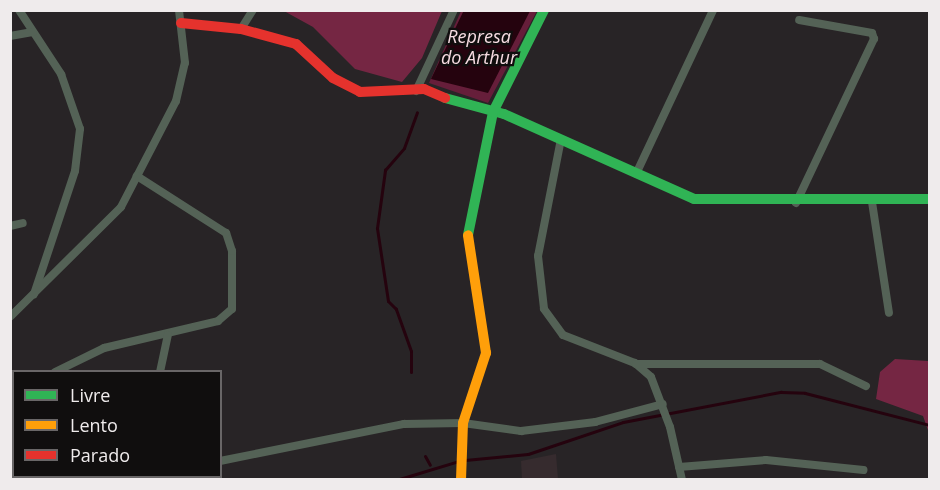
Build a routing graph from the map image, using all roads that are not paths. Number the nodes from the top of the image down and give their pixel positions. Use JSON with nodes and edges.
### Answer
{"nodes":[{"id":1,"x":19,"y":10,"type":"edge"},
{"id":2,"x":179,"y":10,"type":"edge"},
{"id":3,"x":253,"y":10,"type":"edge"},
{"id":4,"x":454,"y":10,"type":"edge"},
{"id":5,"x":544,"y":10,"type":"edge"},
{"id":6,"x":713,"y":10,"type":"edge"},
{"id":7,"x":799,"y":20,"type":"dead end"},
{"id":8,"x":181,"y":23,"type":"junction"},
{"id":9,"x":241,"y":29,"type":"junction"},
{"id":10,"x":33,"y":32,"type":"junction"},
{"id":11,"x":10,"y":36,"type":"edge"},
{"id":12,"x":420,"y":90,"type":"junction"},
{"id":13,"x":493,"y":112,"type":"junction"},
{"id":14,"x":561,"y":139,"type":"junction"},
{"id":15,"x":636,"y":174,"type":"junction"},
{"id":16,"x":137,"y":176,"type":"junction"},
{"id":17,"x":930,"y":199,"type":"edge"},
{"id":18,"x":872,"y":202,"type":"junction"},
{"id":19,"x":796,"y":203,"type":"junction"},
{"id":20,"x":23,"y":223,"type":"dead end"},
{"id":21,"x":10,"y":226,"type":"edge"},
{"id":22,"x":34,"y":294,"type":"junction"},
{"id":23,"x":889,"y":313,"type":"dead end"},
{"id":24,"x":10,"y":317,"type":"edge"},
{"id":25,"x":168,"y":335,"type":"junction"},
{"id":26,"x":635,"y":363,"type":"junction"},
{"id":27,"x":59,"y":370,"type":"edge"},
{"id":28,"x":160,"y":370,"type":"edge"},
{"id":29,"x":866,"y":386,"type":"dead end"},
{"id":30,"x":663,"y":406,"type":"junction"},
{"id":31,"x":463,"y":423,"type":"junction"},
{"id":32,"x":222,"y":461,"type":"edge"},
{"id":33,"x":678,"y":466,"type":"junction"},
{"id":34,"x":863,"y":470,"type":"dead end"},
{"id":35,"x":462,"y":474,"type":"edge"},
{"id":36,"x":682,"y":480,"type":"edge"}],
"edges":[{"from":1,"to":10,"type":"street"},
{"from":2,"to":8,"type":"street"},
{"from":3,"to":9,"type":"street"},
{"from":4,"to":12,"type":"street"},
{"from":5,"to":13,"type":"street"},
{"from":6,"to":15,"type":"street"},
{"from":7,"to":19,"type":"street"},
{"from":8,"to":9,"type":"street"},
{"from":8,"to":16,"type":"street"},
{"from":9,"to":12,"type":"street"},
{"from":10,"to":11,"type":"street"},
{"from":10,"to":22,"type":"street"},
{"from":12,"to":13,"type":"street"},
{"from":13,"to":14,"type":"street"},
{"from":13,"to":31,"type":"street"},
{"from":14,"to":15,"type":"street"},
{"from":14,"to":26,"type":"street"},
{"from":15,"to":19,"type":"street"},
{"from":16,"to":22,"type":"street"},
{"from":16,"to":25,"type":"street"},
{"from":17,"to":18,"type":"street"},
{"from":18,"to":19,"type":"street"},
{"from":18,"to":23,"type":"street"},
{"from":20,"to":21,"type":"street"},
{"from":22,"to":24,"type":"street"},
{"from":25,"to":27,"type":"street"},
{"from":25,"to":28,"type":"street"},
{"from":26,"to":29,"type":"street"},
{"from":26,"to":30,"type":"street"},
{"from":30,"to":31,"type":"street"},
{"from":30,"to":33,"type":"street"},
{"from":31,"to":32,"type":"street"},
{"from":31,"to":35,"type":"street"},
{"from":33,"to":34,"type":"street"},
{"from":33,"to":36,"type":"street"}]}
